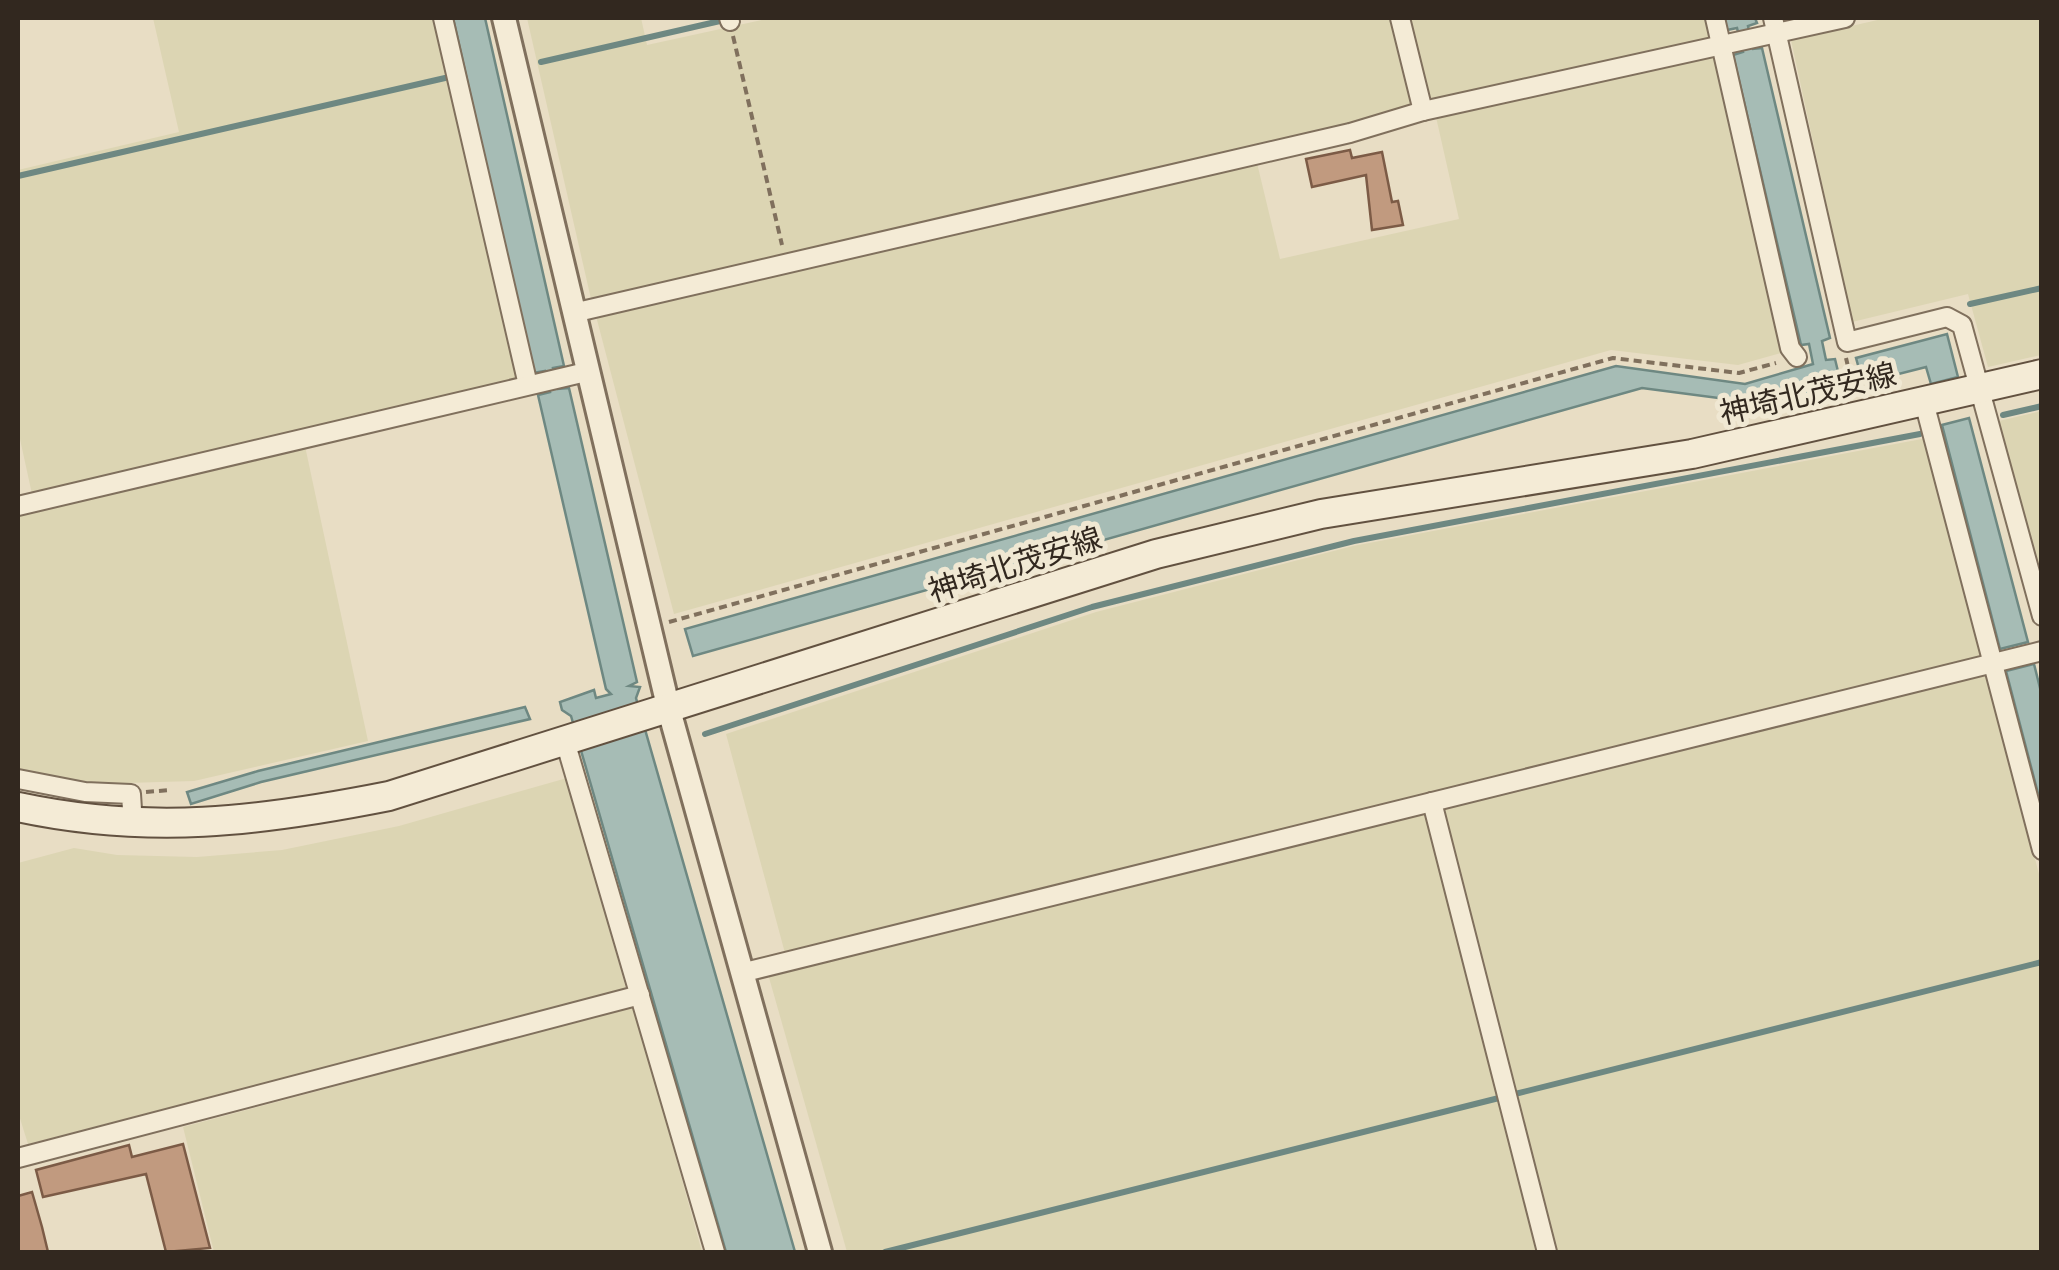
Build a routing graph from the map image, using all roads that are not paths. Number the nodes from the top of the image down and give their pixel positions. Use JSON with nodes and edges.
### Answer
{"nodes":[{"id":1,"x":444,"y":18,"type":"edge"},
{"id":2,"x":504,"y":18,"type":"edge"},
{"id":3,"x":1400,"y":18,"type":"edge"},
{"id":4,"x":1715,"y":18,"type":"edge"},
{"id":5,"x":1845,"y":18,"type":"edge"},
{"id":6,"x":1775,"y":25,"type":"edge"},
{"id":7,"x":1737,"y":41,"type":"junction"},
{"id":8,"x":1423,"y":111,"type":"junction"},
{"id":9,"x":573,"y":312,"type":"junction"},
{"id":10,"x":1797,"y":356,"type":"road end"},
{"id":11,"x":586,"y":372,"type":"junction"},
{"id":12,"x":2042,"y":374,"type":"edge"},
{"id":13,"x":544,"y":382,"type":"junction"},
{"id":14,"x":1981,"y":388,"type":"junction"},
{"id":15,"x":1924,"y":402,"type":"junction"},
{"id":16,"x":18,"y":506,"type":"edge"},
{"id":17,"x":2042,"y":616,"type":"edge"},
{"id":18,"x":2042,"y":650,"type":"edge"},
{"id":19,"x":1992,"y":663,"type":"junction"},
{"id":20,"x":660,"y":713,"type":"junction"},
{"id":21,"x":566,"y":741,"type":"junction"},
{"id":22,"x":18,"y":779,"type":"edge"},
{"id":23,"x":1432,"y":802,"type":"junction"},
{"id":24,"x":18,"y":807,"type":"edge"},
{"id":25,"x":133,"y":825,"type":"junction"},
{"id":26,"x":2042,"y":850,"type":"edge"},
{"id":27,"x":741,"y":973,"type":"junction"},
{"id":28,"x":640,"y":995,"type":"junction"},
{"id":29,"x":18,"y":1158,"type":"edge"},
{"id":30,"x":714,"y":1252,"type":"edge"},
{"id":31,"x":820,"y":1252,"type":"edge"},
{"id":32,"x":1547,"y":1252,"type":"edge"}],
"edges":[{"from":1,"to":13,"type":"street"},
{"from":2,"to":9,"type":"street"},
{"from":3,"to":8,"type":"street"},
{"from":4,"to":7,"type":"street"},
{"from":5,"to":6,"type":"street"},
{"from":6,"to":7,"type":"street"},
{"from":6,"to":14,"type":"street"},
{"from":7,"to":8,"type":"street"},
{"from":7,"to":10,"type":"street"},
{"from":8,"to":9,"type":"street"},
{"from":9,"to":11,"type":"street"},
{"from":11,"to":13,"type":"street"},
{"from":11,"to":20,"type":"street"},
{"from":12,"to":14,"type":"main road","name":"神埼北茂安線"},
{"from":13,"to":16,"type":"street"},
{"from":14,"to":15,"type":"main road","name":"神埼北茂安線"},
{"from":14,"to":17,"type":"street"},
{"from":15,"to":19,"type":"street"},
{"from":15,"to":20,"type":"main road","name":"神埼北茂安線"},
{"from":18,"to":19,"type":"street"},
{"from":19,"to":23,"type":"street"},
{"from":19,"to":26,"type":"street"},
{"from":20,"to":21,"type":"main road","name":"神埼北茂安線"},
{"from":20,"to":27,"type":"street"},
{"from":21,"to":25,"type":"main road","name":"神埼北茂安線"},
{"from":21,"to":28,"type":"street"},
{"from":22,"to":25,"type":"street"},
{"from":23,"to":27,"type":"street"},
{"from":23,"to":32,"type":"street"},
{"from":24,"to":25,"type":"main road","name":"神埼北茂安線"},
{"from":27,"to":31,"type":"street"},
{"from":28,"to":29,"type":"street"},
{"from":28,"to":30,"type":"street"}]}
